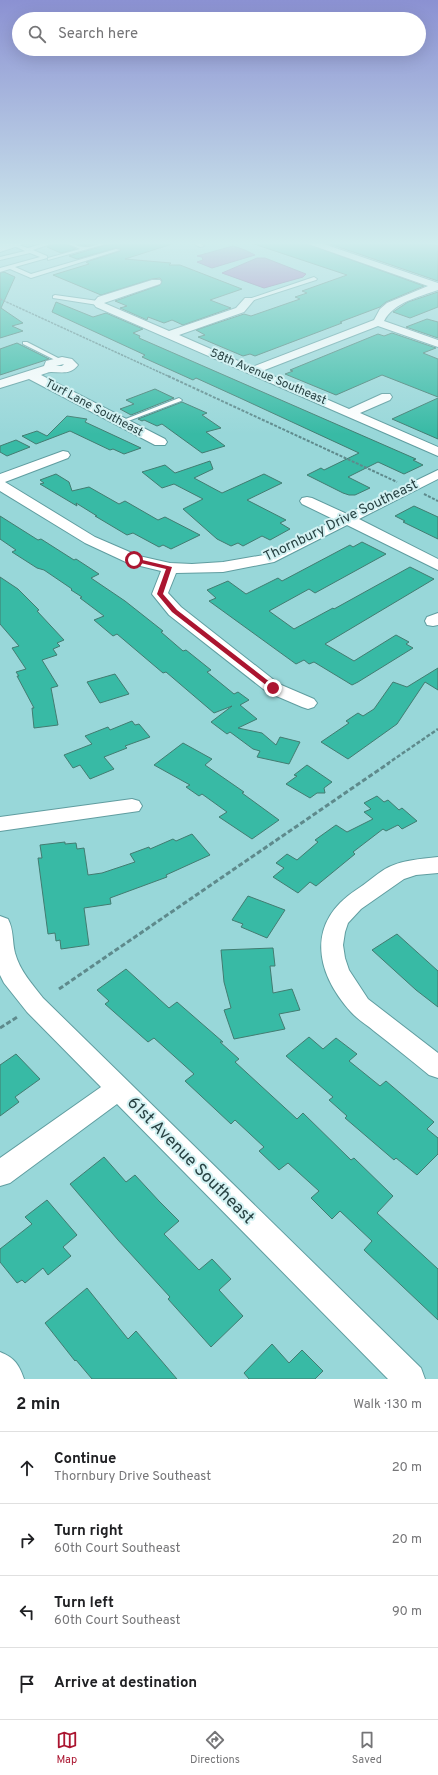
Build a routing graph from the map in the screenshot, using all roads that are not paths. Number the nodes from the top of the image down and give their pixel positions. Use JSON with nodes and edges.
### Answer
{"nodes":[{"id":1,"x":101,"y":305,"type":"edge"},
{"id":2,"x":244,"y":305,"type":"edge"},
{"id":3,"x":391,"y":305,"type":"edge"},
{"id":4,"x":378,"y":322,"type":"junction"},
{"id":5,"x":168,"y":335,"type":"junction"},
{"id":6,"x":25,"y":343,"type":"dead end"},
{"id":7,"x":438,"y":344,"type":"edge"},
{"id":8,"x":61,"y":361,"type":"joint"},
{"id":9,"x":252,"y":370,"type":"junction"},
{"id":10,"x":30,"y":374,"type":"junction"},
{"id":11,"x":0,"y":384,"type":"edge"},
{"id":12,"x":386,"y":397,"type":"dead end"},
{"id":13,"x":179,"y":400,"type":"dead end"},
{"id":14,"x":350,"y":413,"type":"junction"},
{"id":15,"x":121,"y":422,"type":"junction"},
{"id":16,"x":160,"y":442,"type":"dead end"},
{"id":17,"x":438,"y":452,"type":"edge"},
{"id":18,"x":63,"y":455,"type":"dead end"},
{"id":19,"x":438,"y":474,"type":"edge"},
{"id":20,"x":0,"y":479,"type":"edge"},
{"id":21,"x":0,"y":485,"type":"edge"},
{"id":22,"x":307,"y":501,"type":"dead end"},
{"id":23,"x":348,"y":520,"type":"junction"},
{"id":24,"x":438,"y":565,"type":"edge"},
{"id":25,"x":170,"y":568,"type":"junction"},
{"id":26,"x":308,"y":703,"type":"dead end"},
{"id":27,"x":132,"y":806,"type":"dead end"},
{"id":28,"x":0,"y":824,"type":"edge"},
{"id":29,"x":438,"y":865,"type":"edge"},
{"id":30,"x":0,"y":925,"type":"edge"},
{"id":31,"x":438,"y":1067,"type":"edge"},
{"id":32,"x":118,"y":1089,"type":"junction"},
{"id":33,"x":0,"y":1174,"type":"edge"},
{"id":34,"x":0,"y":1367,"type":"edge"},
{"id":35,"x":9,"y":1379,"type":"edge"},
{"id":36,"x":410,"y":1379,"type":"edge"}],
"edges":[{"from":1,"to":5,"type":"street","name":"58th Avenue Southeast"},
{"from":2,"to":5,"type":"street"},
{"from":3,"to":4,"type":"street"},
{"from":4,"to":7,"type":"street"},
{"from":4,"to":9,"type":"street"},
{"from":5,"to":9,"type":"street","name":"58th Avenue Southeast"},
{"from":6,"to":8,"type":"lane"},
{"from":8,"to":10,"type":"street","name":"Turf Lane Southeast"},
{"from":9,"to":14,"type":"street","name":"58th Avenue Southeast"},
{"from":10,"to":11,"type":"street","name":"Turf Lane Southeast"},
{"from":10,"to":15,"type":"street","name":"Turf Lane Southeast"},
{"from":12,"to":14,"type":"street"},
{"from":13,"to":15,"type":"lane"},
{"from":14,"to":17,"type":"street","name":"58th Avenue Southeast"},
{"from":15,"to":16,"type":"street","name":"Turf Lane Southeast"},
{"from":18,"to":20,"type":"street"},
{"from":19,"to":23,"type":"street","name":"Thornbury Drive Southeast"},
{"from":21,"to":25,"type":"street","name":"Thornbury Drive Southeast"},
{"from":22,"to":23,"type":"street"},
{"from":23,"to":24,"type":"street"},
{"from":23,"to":25,"type":"street","name":"Thornbury Drive Southeast"},
{"from":25,"to":26,"type":"street"},
{"from":27,"to":28,"type":"street"},
{"from":29,"to":31,"type":"street"},
{"from":30,"to":32,"type":"street","name":"61st Avenue Southeast"},
{"from":32,"to":33,"type":"street"},
{"from":32,"to":36,"type":"street","name":"61st Avenue Southeast"},
{"from":34,"to":35,"type":"street"}]}
